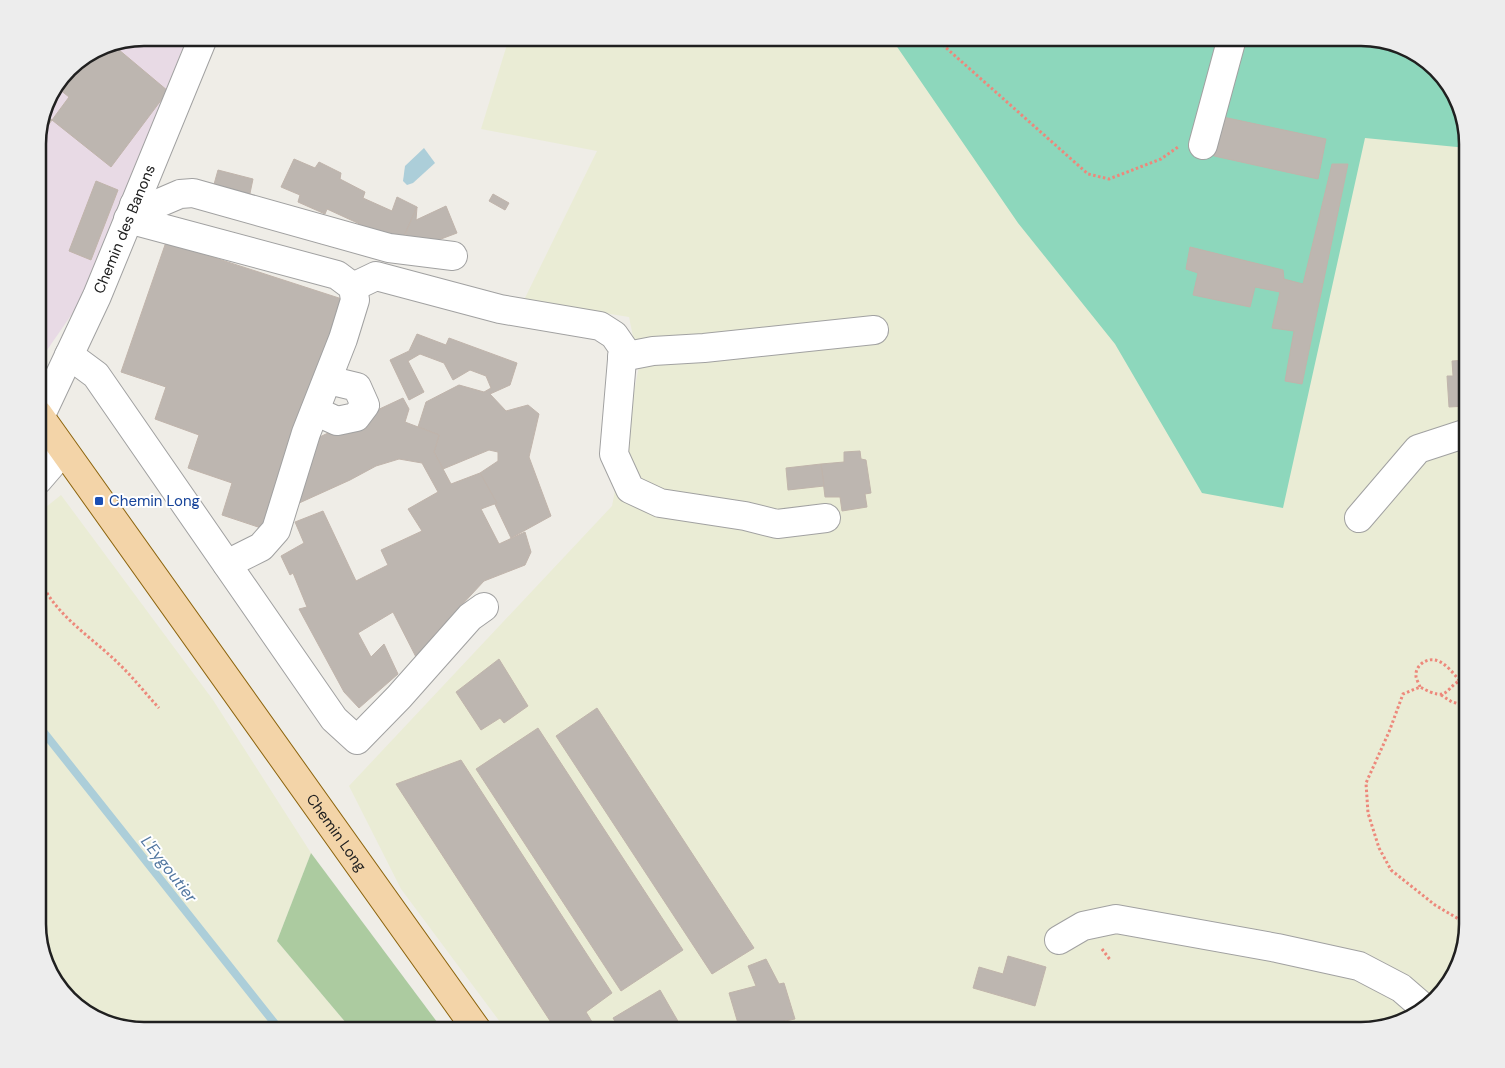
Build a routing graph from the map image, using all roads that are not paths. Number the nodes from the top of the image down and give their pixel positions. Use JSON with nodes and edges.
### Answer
{"nodes":[{"id":1,"x":200,"y":46,"type":"edge"},
{"id":2,"x":1230,"y":46,"type":"edge"},
{"id":3,"x":1206,"y":136,"type":"road end"},
{"id":4,"x":131,"y":212,"type":"junction"},
{"id":5,"x":453,"y":256,"type":"dead end"},
{"id":6,"x":353,"y":287,"type":"junction"},
{"id":7,"x":874,"y":330,"type":"dead end"},
{"id":8,"x":69,"y":355,"type":"junction"},
{"id":9,"x":622,"y":357,"type":"junction"},
{"id":10,"x":328,"y":380,"type":"junction"},
{"id":11,"x":46,"y":402,"type":"edge"},
{"id":12,"x":315,"y":411,"type":"junction"},
{"id":13,"x":46,"y":426,"type":"edge"},
{"id":14,"x":1459,"y":436,"type":"edge"},
{"id":15,"x":63,"y":451,"type":"junction"},
{"id":16,"x":46,"y":471,"type":"edge"},
{"id":17,"x":826,"y":518,"type":"dead end"},
{"id":18,"x":1359,"y":518,"type":"dead end"},
{"id":19,"x":227,"y":564,"type":"junction"},
{"id":20,"x":484,"y":606,"type":"dead end"},
{"id":21,"x":1059,"y":940,"type":"dead end"},
{"id":22,"x":1419,"y":1003,"type":"edge"},
{"id":23,"x":471,"y":1022,"type":"edge"}],
"edges":[{"from":1,"to":4,"type":"street","name":"Chemin des Banons"},
{"from":2,"to":3,"type":"street"},
{"from":4,"to":5,"type":"street"},
{"from":4,"to":6,"type":"street"},
{"from":4,"to":8,"type":"street","name":"Chemin des Banons"},
{"from":6,"to":9,"type":"street"},
{"from":6,"to":10,"type":"street"},
{"from":7,"to":9,"type":"street"},
{"from":8,"to":11,"type":"street","name":"Chemin des Banons"},
{"from":8,"to":19,"type":"street"},
{"from":9,"to":17,"type":"street"},
{"from":10,"to":12,"type":"street"},
{"from":10,"to":12,"type":"street"},
{"from":12,"to":19,"type":"street"},
{"from":13,"to":15,"type":"main road","name":"Chemin Long"},
{"from":14,"to":18,"type":"street"},
{"from":15,"to":16,"type":"street"},
{"from":15,"to":23,"type":"main road","name":"Chemin Long"},
{"from":19,"to":20,"type":"street"},
{"from":21,"to":22,"type":"street"}]}
